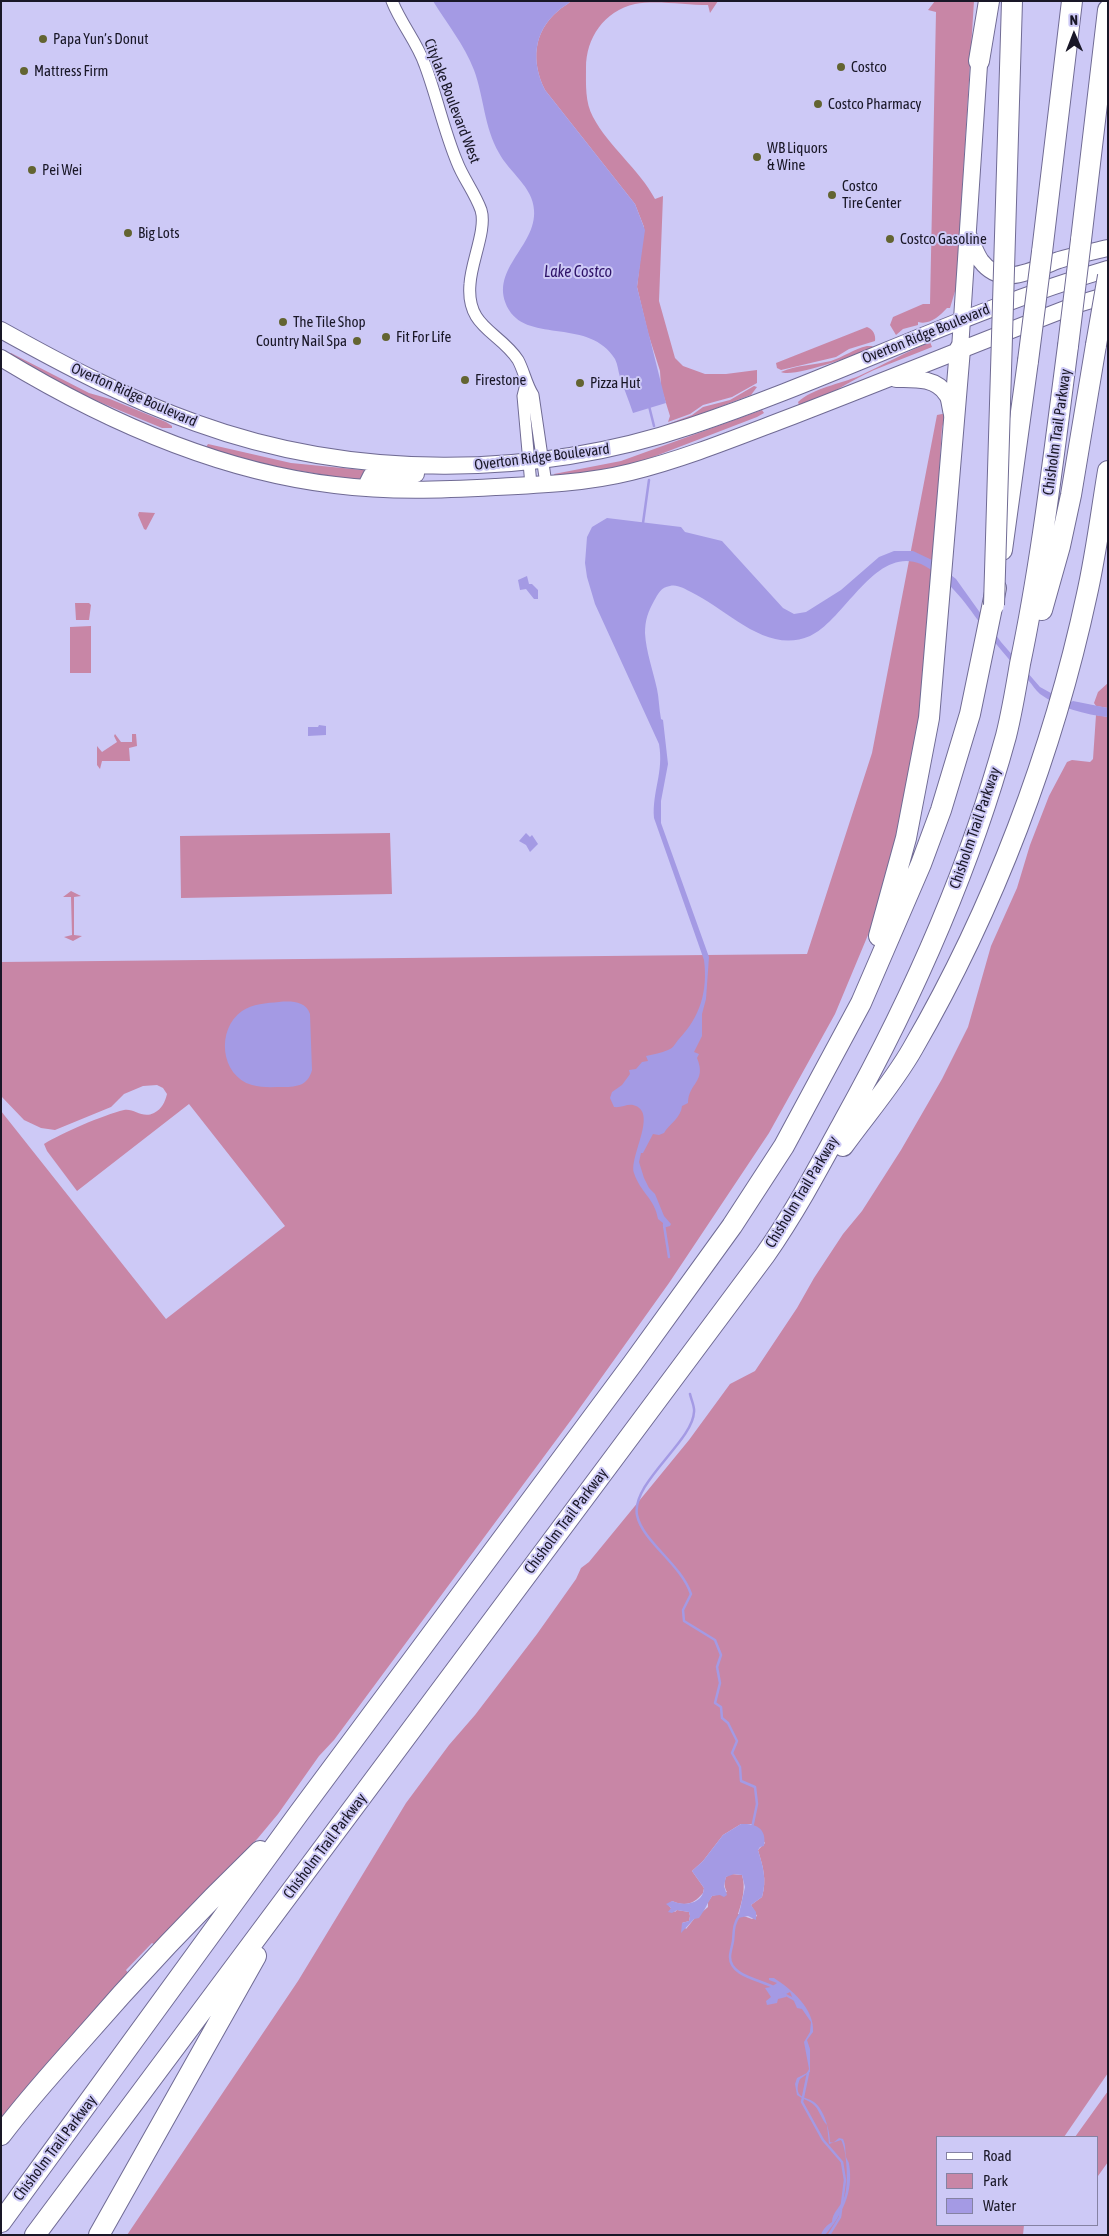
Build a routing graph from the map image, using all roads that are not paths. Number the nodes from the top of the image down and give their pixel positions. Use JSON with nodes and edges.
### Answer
{"nodes":[{"id":1,"x":392,"y":1,"type":"edge"},
{"id":2,"x":983,"y":1,"type":"edge"},
{"id":3,"x":989,"y":1,"type":"edge"},
{"id":4,"x":1012,"y":1,"type":"edge"},
{"id":5,"x":1072,"y":1,"type":"edge"},
{"id":6,"x":1108,"y":10,"type":"edge"},
{"id":7,"x":979,"y":61,"type":"junction"},
{"id":8,"x":968,"y":234,"type":"junction"},
{"id":9,"x":1108,"y":248,"type":"edge"},
{"id":10,"x":1108,"y":269,"type":"edge"},
{"id":11,"x":1108,"y":276,"type":"edge"},
{"id":12,"x":1108,"y":296,"type":"edge"},
{"id":13,"x":962,"y":319,"type":"junction"},
{"id":14,"x":2,"y":332,"type":"edge"},
{"id":15,"x":960,"y":349,"type":"junction"},
{"id":16,"x":1,"y":358,"type":"edge"},
{"id":17,"x":886,"y":379,"type":"junction"},
{"id":18,"x":198,"y":424,"type":"junction"},
{"id":19,"x":954,"y":424,"type":"junction"},
{"id":20,"x":188,"y":449,"type":"junction"},
{"id":21,"x":536,"y":460,"type":"junction"},
{"id":22,"x":448,"y":466,"type":"junction"},
{"id":23,"x":1108,"y":472,"type":"edge"},
{"id":24,"x":539,"y":485,"type":"junction"},
{"id":25,"x":365,"y":488,"type":"junction"},
{"id":26,"x":994,"y":605,"type":"junction"},
{"id":27,"x":1006,"y":735,"type":"junction"},
{"id":28,"x":861,"y":1004,"type":"junction"},
{"id":29,"x":790,"y":1219,"type":"junction"},
{"id":30,"x":299,"y":1814,"type":"junction"},
{"id":31,"x":299,"y":1881,"type":"junction"},
{"id":32,"x":1,"y":2135,"type":"edge"},
{"id":33,"x":1,"y":2222,"type":"edge"},
{"id":34,"x":35,"y":2235,"type":"edge"},
{"id":35,"x":99,"y":2235,"type":"edge"}],
"edges":[{"from":1,"to":21,"type":"street","name":"Citylake Boulevard West"},
{"from":2,"to":7,"type":"street"},
{"from":3,"to":7,"type":"highway"},
{"from":4,"to":26,"type":"highway","bridge":true},
{"from":5,"to":26,"type":"highway","name":"Chisholm Trail Parkway","bridge":true},
{"from":6,"to":27,"type":"highway","name":"Chisholm Trail Parkway","bridge":true},
{"from":7,"to":8,"type":"street"},
{"from":8,"to":9,"type":"street"},
{"from":8,"to":13,"type":"street"},
{"from":10,"to":13,"type":"street","name":"Overton Ridge Boulevard"},
{"from":11,"to":27,"type":"highway","bridge":true},
{"from":12,"to":15,"type":"street","name":"Overton Ridge Boulevard"},
{"from":13,"to":15,"type":"street"},
{"from":13,"to":21,"type":"street","name":"Overton Ridge Boulevard"},
{"from":14,"to":18,"type":"street","name":"Overton Ridge Boulevard"},
{"from":15,"to":17,"type":"street","name":"Overton Ridge Boulevard"},
{"from":15,"to":19,"type":"highway"},
{"from":16,"to":20,"type":"street","name":"Overton Ridge Boulevard"},
{"from":17,"to":19,"type":"street"},
{"from":17,"to":24,"type":"street","name":"Overton Ridge Boulevard"},
{"from":18,"to":20,"type":"street"},
{"from":18,"to":22,"type":"street","name":"Overton Ridge Boulevard"},
{"from":19,"to":28,"type":"highway"},
{"from":20,"to":25,"type":"street","name":"Overton Ridge Boulevard"},
{"from":21,"to":22,"type":"street","name":"Overton Ridge Boulevard"},
{"from":21,"to":24,"type":"street","name":"Citylake Boulevard West"},
{"from":22,"to":25,"type":"street"},
{"from":23,"to":29,"type":"highway"},
{"from":24,"to":25,"type":"street","name":"Overton Ridge Boulevard"},
{"from":26,"to":28,"type":"highway","name":"Chisholm Trail Parkway"},
{"from":27,"to":29,"type":"highway","name":"Chisholm Trail Parkway"},
{"from":28,"to":30,"type":"highway","name":"Chisholm Trail Parkway"},
{"from":29,"to":31,"type":"highway","name":"Chisholm Trail Parkway"},
{"from":30,"to":32,"type":"highway"},
{"from":30,"to":33,"type":"highway","name":"Chisholm Trail Parkway"},
{"from":31,"to":34,"type":"highway","name":"Chisholm Trail Parkway"},
{"from":31,"to":35,"type":"highway"}]}
